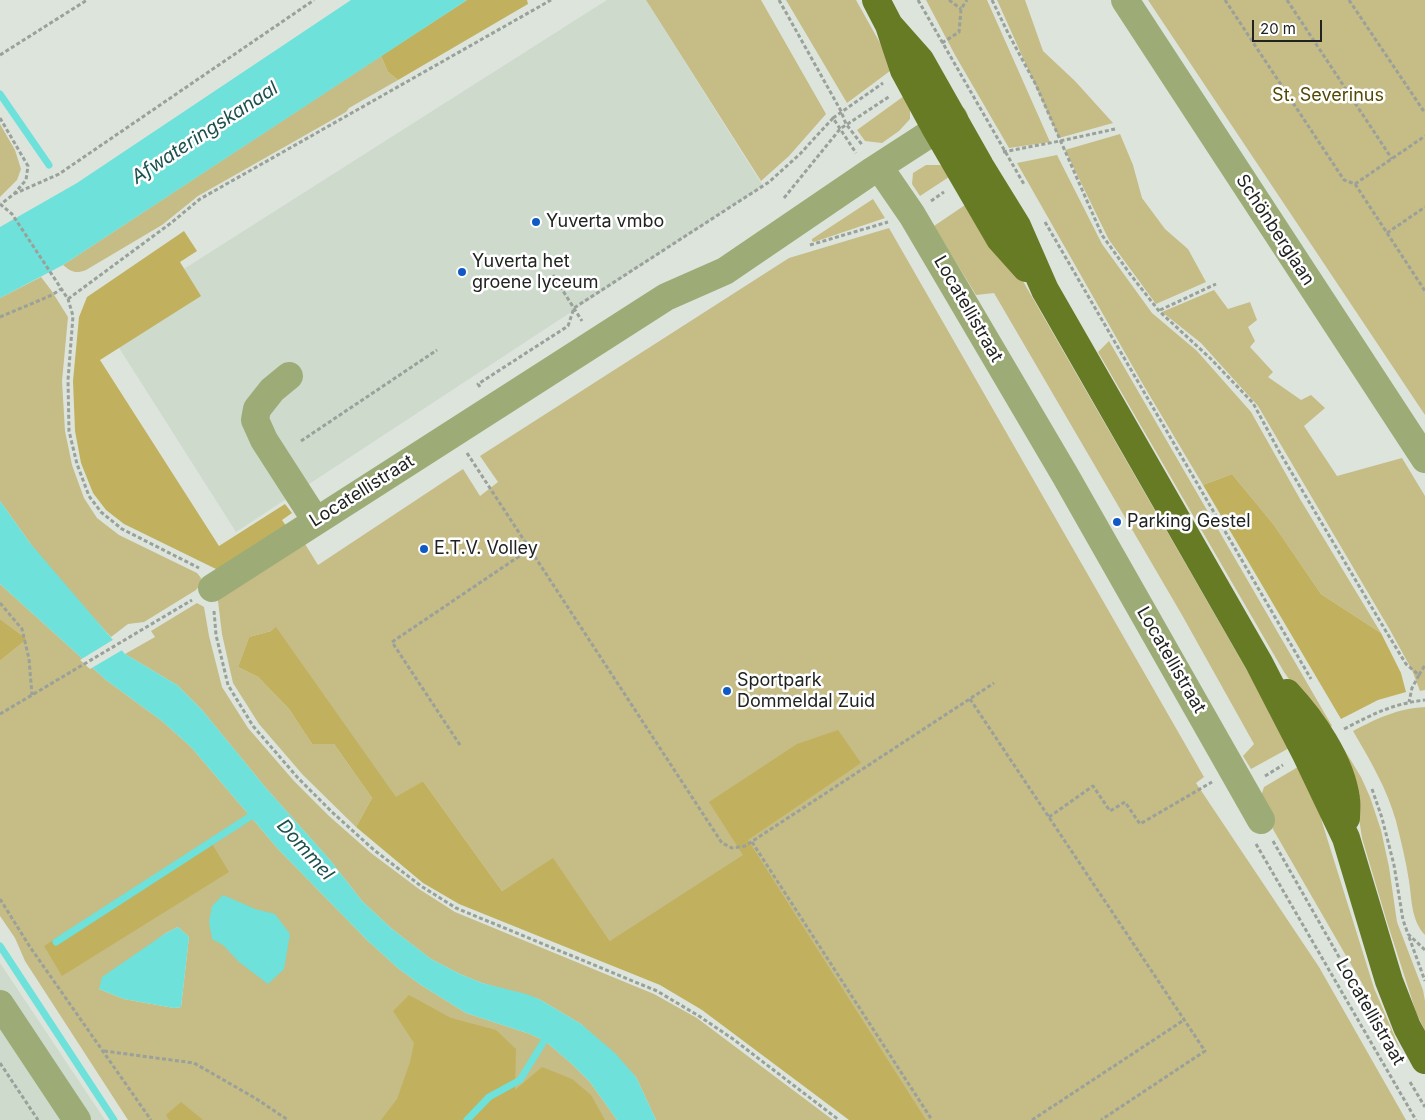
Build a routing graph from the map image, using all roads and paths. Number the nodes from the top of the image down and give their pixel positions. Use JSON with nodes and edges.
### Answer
{"nodes":[{"id":1,"x":87,"y":0,"type":"edge"},
{"id":2,"x":314,"y":0,"type":"edge"},
{"id":3,"x":550,"y":0,"type":"edge"},
{"id":4,"x":779,"y":0,"type":"edge"},
{"id":5,"x":876,"y":0,"type":"edge"},
{"id":6,"x":918,"y":0,"type":"edge"},
{"id":7,"x":949,"y":0,"type":"edge"},
{"id":8,"x":992,"y":0,"type":"edge"},
{"id":9,"x":1124,"y":0,"type":"edge"},
{"id":10,"x":1225,"y":0,"type":"edge"},
{"id":11,"x":1287,"y":0,"type":"edge"},
{"id":12,"x":1351,"y":1,"type":"edge"},
{"id":13,"x":961,"y":9,"type":"dead end"},
{"id":14,"x":0,"y":55,"type":"edge"},
{"id":15,"x":841,"y":111,"type":"junction"},
{"id":16,"x":1425,"y":113,"type":"edge"},
{"id":17,"x":0,"y":118,"type":"edge"},
{"id":18,"x":833,"y":118,"type":"junction"},
{"id":19,"x":945,"y":123,"type":"junction"},
{"id":20,"x":846,"y":124,"type":"dead end"},
{"id":21,"x":1115,"y":128,"type":"dead end"},
{"id":22,"x":1425,"y":136,"type":"edge"},
{"id":23,"x":1060,"y":141,"type":"junction"},
{"id":24,"x":1005,"y":151,"type":"junction"},
{"id":25,"x":1392,"y":158,"type":"junction"},
{"id":26,"x":874,"y":170,"type":"junction"},
{"id":27,"x":972,"y":172,"type":"junction"},
{"id":28,"x":1355,"y":184,"type":"junction"},
{"id":29,"x":1026,"y":189,"type":"dead end"},
{"id":30,"x":14,"y":194,"type":"junction"},
{"id":31,"x":1,"y":204,"type":"edge"},
{"id":32,"x":1425,"y":207,"type":"edge"},
{"id":33,"x":912,"y":215,"type":"junction"},
{"id":34,"x":1045,"y":222,"type":"dead end"},
{"id":35,"x":1387,"y":233,"type":"junction"},
{"id":36,"x":801,"y":248,"type":"dead end"},
{"id":37,"x":553,"y":275,"type":"dead end"},
{"id":38,"x":1216,"y":284,"type":"dead end"},
{"id":39,"x":61,"y":288,"type":"junction"},
{"id":40,"x":1425,"y":291,"type":"edge"},
{"id":41,"x":68,"y":299,"type":"junction"},
{"id":42,"x":574,"y":308,"type":"junction"},
{"id":43,"x":1159,"y":311,"type":"junction"},
{"id":44,"x":0,"y":317,"type":"edge"},
{"id":45,"x":595,"y":342,"type":"junction"},
{"id":46,"x":437,"y":350,"type":"dead end"},
{"id":47,"x":289,"y":376,"type":"dead end"},
{"id":48,"x":482,"y":390,"type":"dead end"},
{"id":49,"x":454,"y":433,"type":"junction"},
{"id":50,"x":301,"y":441,"type":"dead end"},
{"id":51,"x":1425,"y":459,"type":"edge"},
{"id":52,"x":309,"y":510,"type":"dead end"},
{"id":53,"x":530,"y":549,"type":"junction"},
{"id":54,"x":212,"y":588,"type":"junction"},
{"id":55,"x":0,"y":603,"type":"edge"},
{"id":56,"x":1425,"y":665,"type":"edge"},
{"id":57,"x":1419,"y":675,"type":"junction"},
{"id":58,"x":1312,"y":680,"type":"dead end"},
{"id":59,"x":994,"y":683,"type":"dead end"},
{"id":60,"x":32,"y":696,"type":"junction"},
{"id":61,"x":970,"y":699,"type":"junction"},
{"id":62,"x":1425,"y":700,"type":"edge"},
{"id":63,"x":1409,"y":702,"type":"junction"},
{"id":64,"x":0,"y":714,"type":"edge"},
{"id":65,"x":1341,"y":731,"type":"dead end"},
{"id":66,"x":460,"y":744,"type":"dead end"},
{"id":67,"x":1220,"y":778,"type":"dead end"},
{"id":68,"x":1369,"y":782,"type":"dead end"},
{"id":69,"x":1049,"y":817,"type":"junction"},
{"id":70,"x":1259,"y":832,"type":"junction"},
{"id":71,"x":752,"y":842,"type":"junction"},
{"id":72,"x":0,"y":899,"type":"edge"},
{"id":73,"x":1408,"y":934,"type":"junction"},
{"id":74,"x":1425,"y":950,"type":"edge"},
{"id":75,"x":1425,"y":981,"type":"edge"},
{"id":76,"x":0,"y":1004,"type":"edge"},
{"id":77,"x":1184,"y":1020,"type":"junction"},
{"id":78,"x":1381,"y":1030,"type":"dead end"},
{"id":79,"x":104,"y":1051,"type":"junction"},
{"id":80,"x":0,"y":1063,"type":"edge"},
{"id":81,"x":1418,"y":1070,"type":"edge"},
{"id":82,"x":1425,"y":1107,"type":"edge"},
{"id":83,"x":38,"y":1120,"type":"edge"},
{"id":84,"x":78,"y":1120,"type":"edge"},
{"id":85,"x":152,"y":1120,"type":"edge"},
{"id":86,"x":288,"y":1120,"type":"edge"},
{"id":87,"x":839,"y":1120,"type":"edge"},
{"id":88,"x":932,"y":1120,"type":"edge"},
{"id":89,"x":1032,"y":1120,"type":"edge"},
{"id":90,"x":1101,"y":1120,"type":"edge"},
{"id":91,"x":1416,"y":1120,"type":"edge"}],
"edges":[{"from":1,"to":14,"type":"path"},
{"from":2,"to":30,"type":"path"},
{"from":3,"to":41,"type":"path"},
{"from":4,"to":15,"type":"path"},
{"from":5,"to":19,"type":"main road","name":"Locatellistraat"},
{"from":6,"to":24,"type":"path"},
{"from":7,"to":13,"type":"path"},
{"from":8,"to":23,"type":"path"},
{"from":9,"to":51,"type":"street","name":"Schönberglaan"},
{"from":10,"to":28,"type":"path"},
{"from":11,"to":25,"type":"path"},
{"from":12,"to":16,"type":"path"},
{"from":15,"to":18,"type":"path"},
{"from":15,"to":20,"type":"path"},
{"from":17,"to":30,"type":"path"},
{"from":18,"to":26,"type":"path"},
{"from":18,"to":42,"type":"path"},
{"from":19,"to":26,"type":"street","name":"Locatellistraat"},
{"from":19,"to":27,"type":"main road","name":"Locatellistraat"},
{"from":21,"to":23,"type":"path"},
{"from":22,"to":25,"type":"path"},
{"from":23,"to":24,"type":"path"},
{"from":23,"to":43,"type":"path"},
{"from":24,"to":27,"type":"path"},
{"from":24,"to":29,"type":"path"},
{"from":25,"to":28,"type":"path"},
{"from":26,"to":33,"type":"street","name":"Locatellistraat"},
{"from":26,"to":45,"type":"street","name":"Locatellistraat"},
{"from":27,"to":33,"type":"path"},
{"from":27,"to":81,"type":"main road","name":"Locatellistraat"},
{"from":28,"to":35,"type":"path"},
{"from":30,"to":31,"type":"path"},
{"from":31,"to":39,"type":"path"},
{"from":32,"to":35,"type":"path"},
{"from":33,"to":36,"type":"path"},
{"from":33,"to":70,"type":"street","name":"Locatellistraat"},
{"from":34,"to":58,"type":"path"},
{"from":35,"to":40,"type":"path"},
{"from":37,"to":42,"type":"path"},
{"from":38,"to":43,"type":"path"},
{"from":39,"to":41,"type":"path"},
{"from":39,"to":44,"type":"path"},
{"from":41,"to":54,"type":"path"},
{"from":42,"to":45,"type":"path"},
{"from":42,"to":48,"type":"path"},
{"from":43,"to":57,"type":"path"},
{"from":45,"to":49,"type":"street","name":"Locatellistraat"},
{"from":46,"to":50,"type":"path"},
{"from":47,"to":52,"type":"street"},
{"from":49,"to":53,"type":"path"},
{"from":49,"to":54,"type":"street","name":"Locatellistraat"},
{"from":53,"to":66,"type":"path"},
{"from":53,"to":71,"type":"path"},
{"from":54,"to":60,"type":"path"},
{"from":54,"to":87,"type":"path"},
{"from":55,"to":60,"type":"path"},
{"from":56,"to":57,"type":"path"},
{"from":57,"to":63,"type":"path"},
{"from":59,"to":61,"type":"path"},
{"from":60,"to":64,"type":"path"},
{"from":61,"to":69,"type":"path"},
{"from":61,"to":71,"type":"path"},
{"from":62,"to":63,"type":"path"},
{"from":63,"to":65,"type":"path"},
{"from":67,"to":69,"type":"path"},
{"from":68,"to":73,"type":"path"},
{"from":69,"to":77,"type":"path"},
{"from":70,"to":78,"type":"path","name":"Locatellistraat"},
{"from":70,"to":91,"type":"path"},
{"from":71,"to":88,"type":"path"},
{"from":72,"to":79,"type":"path"},
{"from":73,"to":74,"type":"path"},
{"from":73,"to":75,"type":"path"},
{"from":76,"to":84,"type":"street"},
{"from":77,"to":89,"type":"path"},
{"from":77,"to":90,"type":"path"},
{"from":79,"to":85,"type":"path"},
{"from":79,"to":86,"type":"path"},
{"from":80,"to":83,"type":"path"},
{"from":81,"to":82,"type":"path","name":"Locatellistraat"}]}
